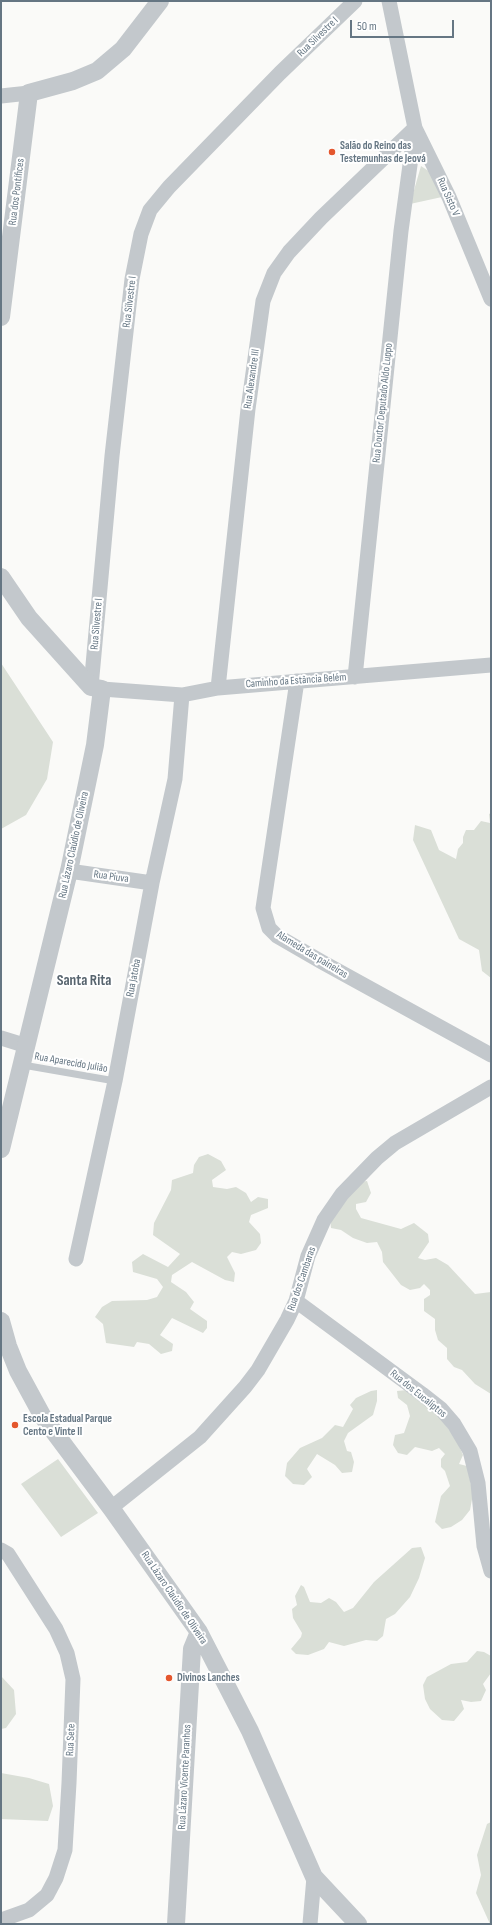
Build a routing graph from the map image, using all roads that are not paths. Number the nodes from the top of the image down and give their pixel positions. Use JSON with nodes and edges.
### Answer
{"nodes":[{"id":1,"x":160,"y":1,"type":"edge"},
{"id":2,"x":355,"y":1,"type":"edge"},
{"id":3,"x":389,"y":1,"type":"edge"},
{"id":4,"x":29,"y":93,"type":"junction"},
{"id":5,"x":1,"y":96,"type":"edge"},
{"id":6,"x":415,"y":128,"type":"junction"},
{"id":7,"x":3,"y":289,"type":"edge"},
{"id":8,"x":491,"y":299,"type":"edge"},
{"id":9,"x":1,"y":317,"type":"edge"},
{"id":10,"x":1,"y":577,"type":"edge"},
{"id":11,"x":491,"y":665,"type":"edge"},
{"id":12,"x":355,"y":677,"type":"junction"},
{"id":13,"x":297,"y":681,"type":"junction"},
{"id":14,"x":97,"y":688,"type":"junction"},
{"id":15,"x":218,"y":688,"type":"junction"},
{"id":16,"x":182,"y":695,"type":"junction"},
{"id":17,"x":69,"y":871,"type":"junction"},
{"id":18,"x":152,"y":882,"type":"junction"},
{"id":19,"x":1,"y":1038,"type":"edge"},
{"id":20,"x":27,"y":1046,"type":"junction"},
{"id":21,"x":491,"y":1055,"type":"edge"},
{"id":22,"x":22,"y":1065,"type":"junction"},
{"id":23,"x":115,"y":1081,"type":"junction"},
{"id":24,"x":491,"y":1087,"type":"edge"},
{"id":25,"x":1,"y":1149,"type":"edge"},
{"id":26,"x":76,"y":1259,"type":"dead end"},
{"id":27,"x":296,"y":1302,"type":"junction"},
{"id":28,"x":1,"y":1321,"type":"edge"},
{"id":29,"x":4,"y":1347,"type":"edge"},
{"id":30,"x":112,"y":1508,"type":"junction"},
{"id":31,"x":1,"y":1550,"type":"edge"},
{"id":32,"x":491,"y":1571,"type":"edge"},
{"id":33,"x":199,"y":1632,"type":"junction"},
{"id":34,"x":314,"y":1878,"type":"junction"},
{"id":35,"x":1,"y":1920,"type":"edge"},
{"id":36,"x":176,"y":1924,"type":"edge"},
{"id":37,"x":310,"y":1924,"type":"edge"},
{"id":38,"x":358,"y":1924,"type":"edge"}],
"edges":[{"from":1,"to":4,"type":"street"},
{"from":2,"to":14,"type":"street","name":"Rua Silvestre I"},
{"from":3,"to":6,"type":"street","name":"Rua Sisto V"},
{"from":4,"to":5,"type":"street"},
{"from":4,"to":7,"type":"street","name":"Rua dos Pontífices"},
{"from":6,"to":8,"type":"street","name":"Rua Sisto V"},
{"from":6,"to":12,"type":"street","name":"Rua Doutor Deputado Aldo Luppo"},
{"from":6,"to":15,"type":"street","name":"Rua Alexandre III"},
{"from":7,"to":9,"type":"street"},
{"from":10,"to":14,"type":"street"},
{"from":11,"to":12,"type":"street","name":"Caminho da Estância Belém"},
{"from":12,"to":13,"type":"street","name":"Caminho da Estância Belém"},
{"from":13,"to":15,"type":"street","name":"Caminho da Estância Belém"},
{"from":13,"to":21,"type":"street","name":"Alameda das paineiras"},
{"from":14,"to":16,"type":"street","name":"Caminho da Estância Belém"},
{"from":14,"to":17,"type":"street","name":"Rua Lázaro Claúdio de Oliveira"},
{"from":15,"to":16,"type":"street","name":"Caminho da Estância Belém"},
{"from":16,"to":18,"type":"street","name":"Rua Jatoba"},
{"from":17,"to":18,"type":"street","name":"Rua Piuva"},
{"from":17,"to":20,"type":"street","name":"Rua Lázaro Claúdio de Oliveira"},
{"from":18,"to":23,"type":"street","name":"Rua Jatoba"},
{"from":19,"to":20,"type":"street"},
{"from":20,"to":22,"type":"street","name":"Rua Lázaro Claúdio de Oliveira"},
{"from":22,"to":23,"type":"lane","name":"Rua Aparecido Julião"},
{"from":22,"to":25,"type":"street","name":"Rua Lázaro Claúdio de Oliveira"},
{"from":23,"to":26,"type":"street","name":"Rua Jatoba"},
{"from":24,"to":27,"type":"street","name":"Rua dos Cambaras"},
{"from":27,"to":30,"type":"street","name":"Rua dos Cambaras"},
{"from":27,"to":32,"type":"street","name":"Rua dos Eucaliptos"},
{"from":28,"to":29,"type":"street","name":"Rua Lázaro Claúdio de Oliveira"},
{"from":29,"to":30,"type":"street","name":"Rua Lázaro Claúdio de Oliveira"},
{"from":30,"to":33,"type":"street","name":"Rua Lázaro Claúdio de Oliveira"},
{"from":31,"to":35,"type":"street","name":"Rua Sete"},
{"from":33,"to":34,"type":"street","name":"Rua Lázaro Claúdio de Oliveira"},
{"from":33,"to":36,"type":"street","name":"Rua Lázaro Vicente Paranhos"},
{"from":34,"to":37,"type":"street"},
{"from":34,"to":38,"type":"street","name":"Rua Lázaro Claúdio de Oliveira"}]}
